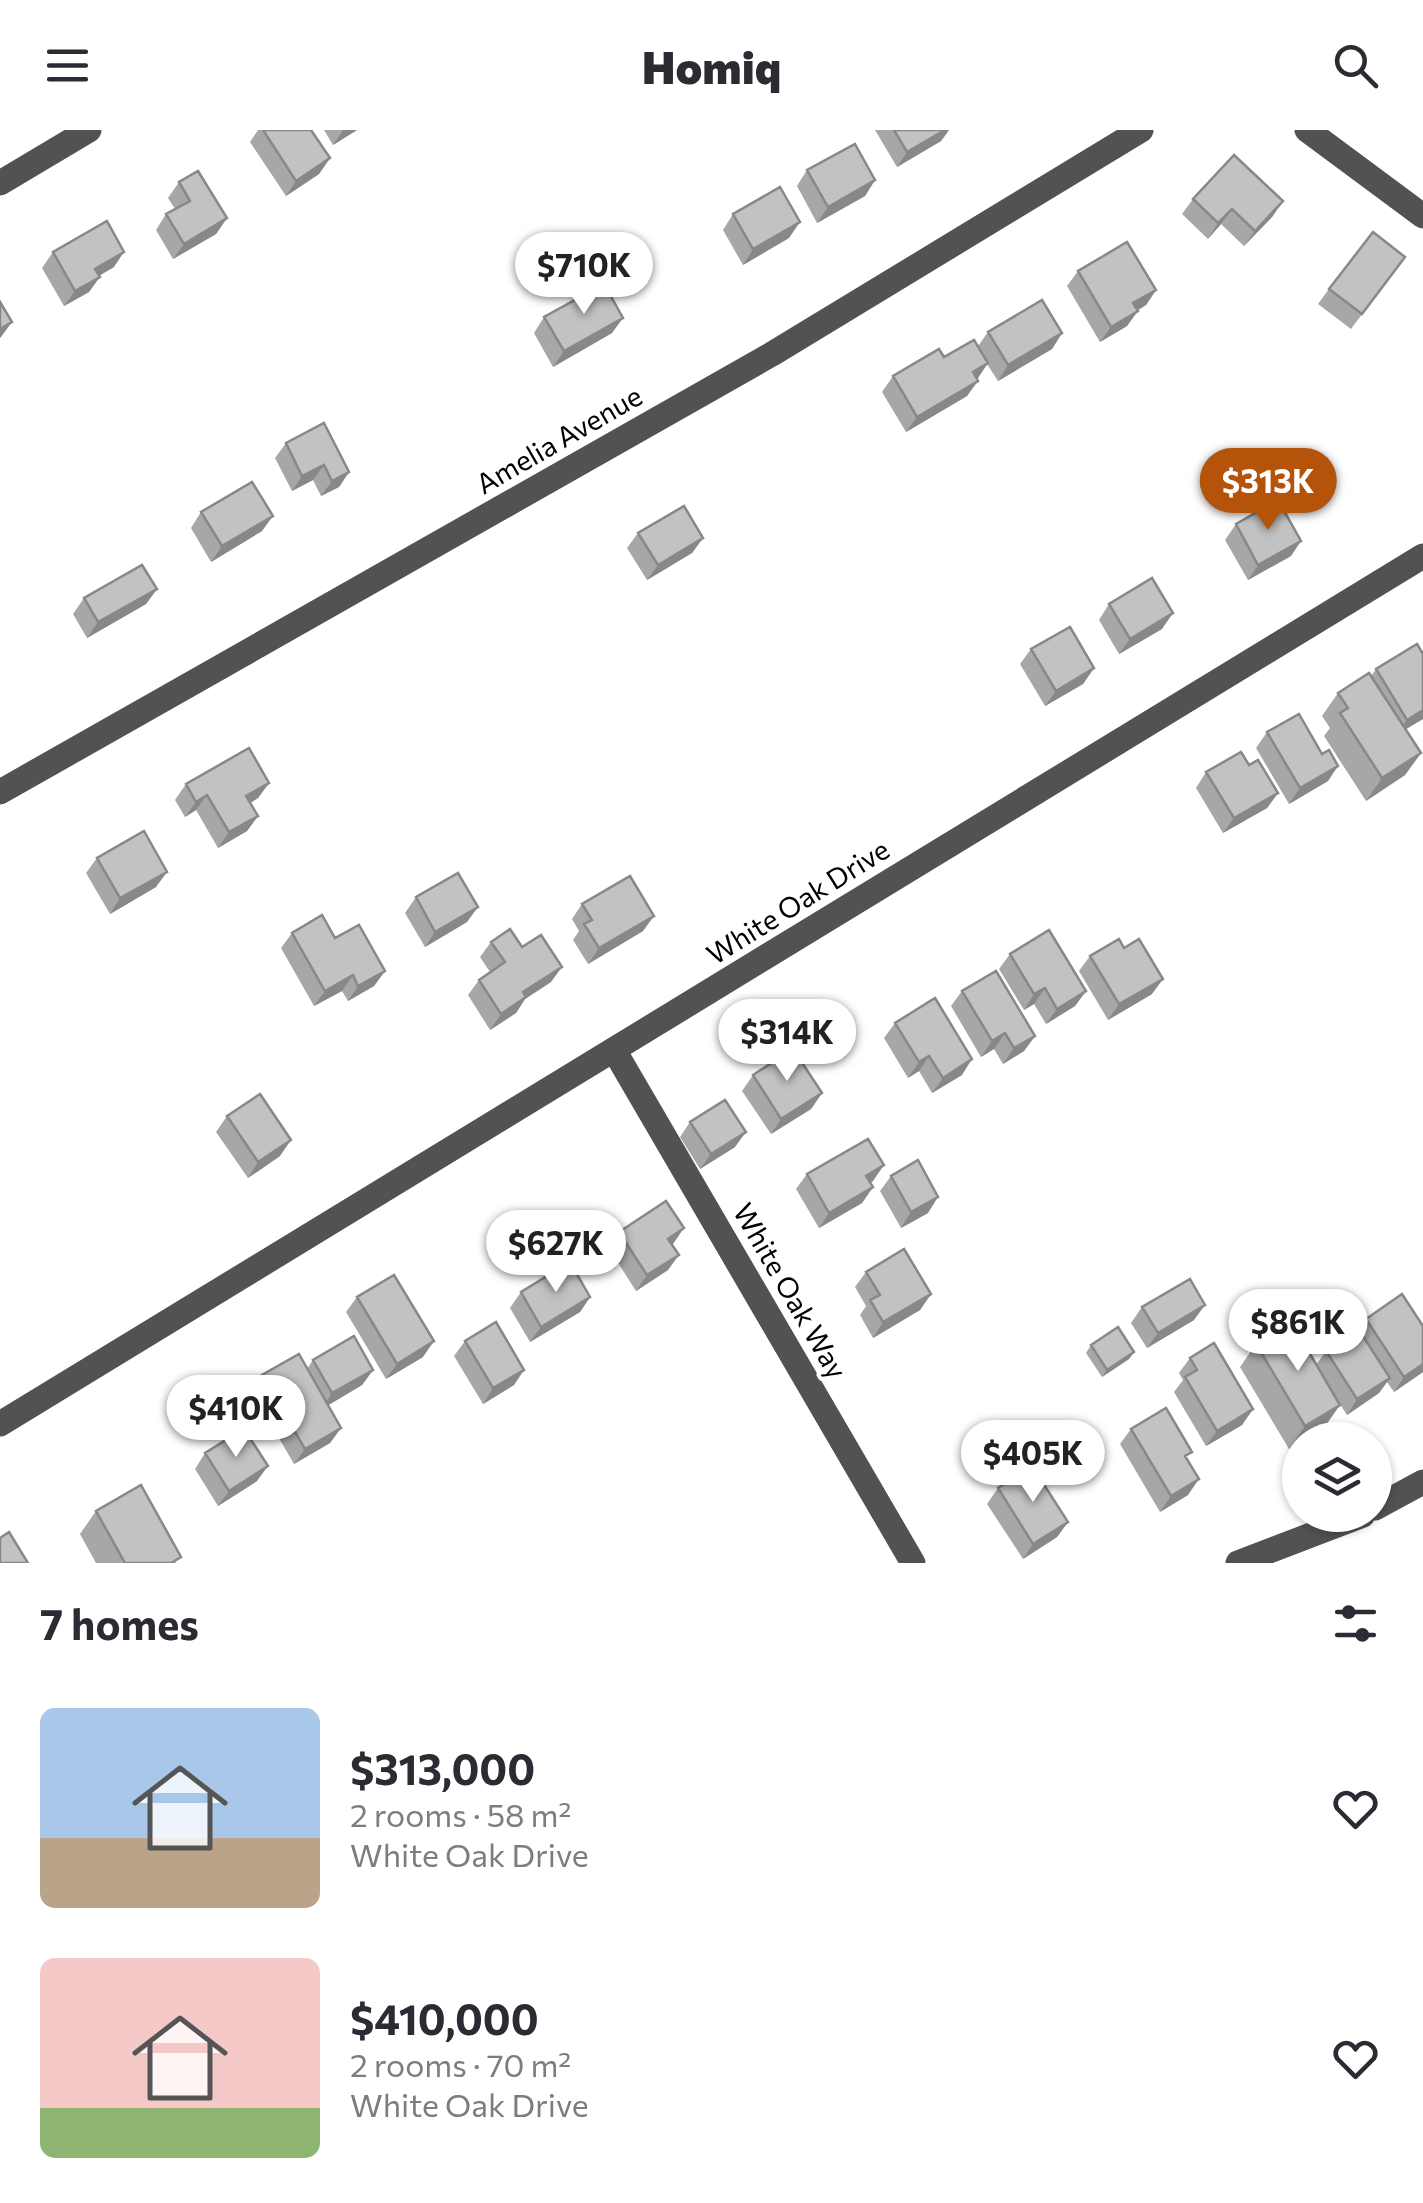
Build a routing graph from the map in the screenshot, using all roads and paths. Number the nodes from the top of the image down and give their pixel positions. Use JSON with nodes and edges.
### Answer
{"nodes":[{"id":1,"x":89,"y":130,"type":"edge"},
{"id":2,"x":1141,"y":130,"type":"edge"},
{"id":3,"x":1307,"y":130,"type":"edge"},
{"id":4,"x":0,"y":182,"type":"edge"},
{"id":5,"x":1423,"y":216,"type":"edge"},
{"id":6,"x":1423,"y":556,"type":"edge"},
{"id":7,"x":0,"y":792,"type":"edge"},
{"id":8,"x":614,"y":1050,"type":"junction"},
{"id":9,"x":1,"y":1421,"type":"edge"},
{"id":10,"x":1423,"y":1482,"type":"edge"},
{"id":11,"x":1392,"y":1499,"type":"edge"},
{"id":12,"x":1319,"y":1532,"type":"edge"},
{"id":13,"x":913,"y":1563,"type":"edge"},
{"id":14,"x":1238,"y":1563,"type":"edge"}],
"edges":[{"from":1,"to":4,"type":"street"},
{"from":2,"to":7,"type":"street","name":"Amelia Avenue"},
{"from":3,"to":5,"type":"street"},
{"from":6,"to":8,"type":"street","name":"White Oak Drive"},
{"from":8,"to":9,"type":"street","name":"White Oak Drive"},
{"from":8,"to":13,"type":"street","name":"White Oak Way"},
{"from":10,"to":11,"type":"street"},
{"from":12,"to":14,"type":"street"}]}
